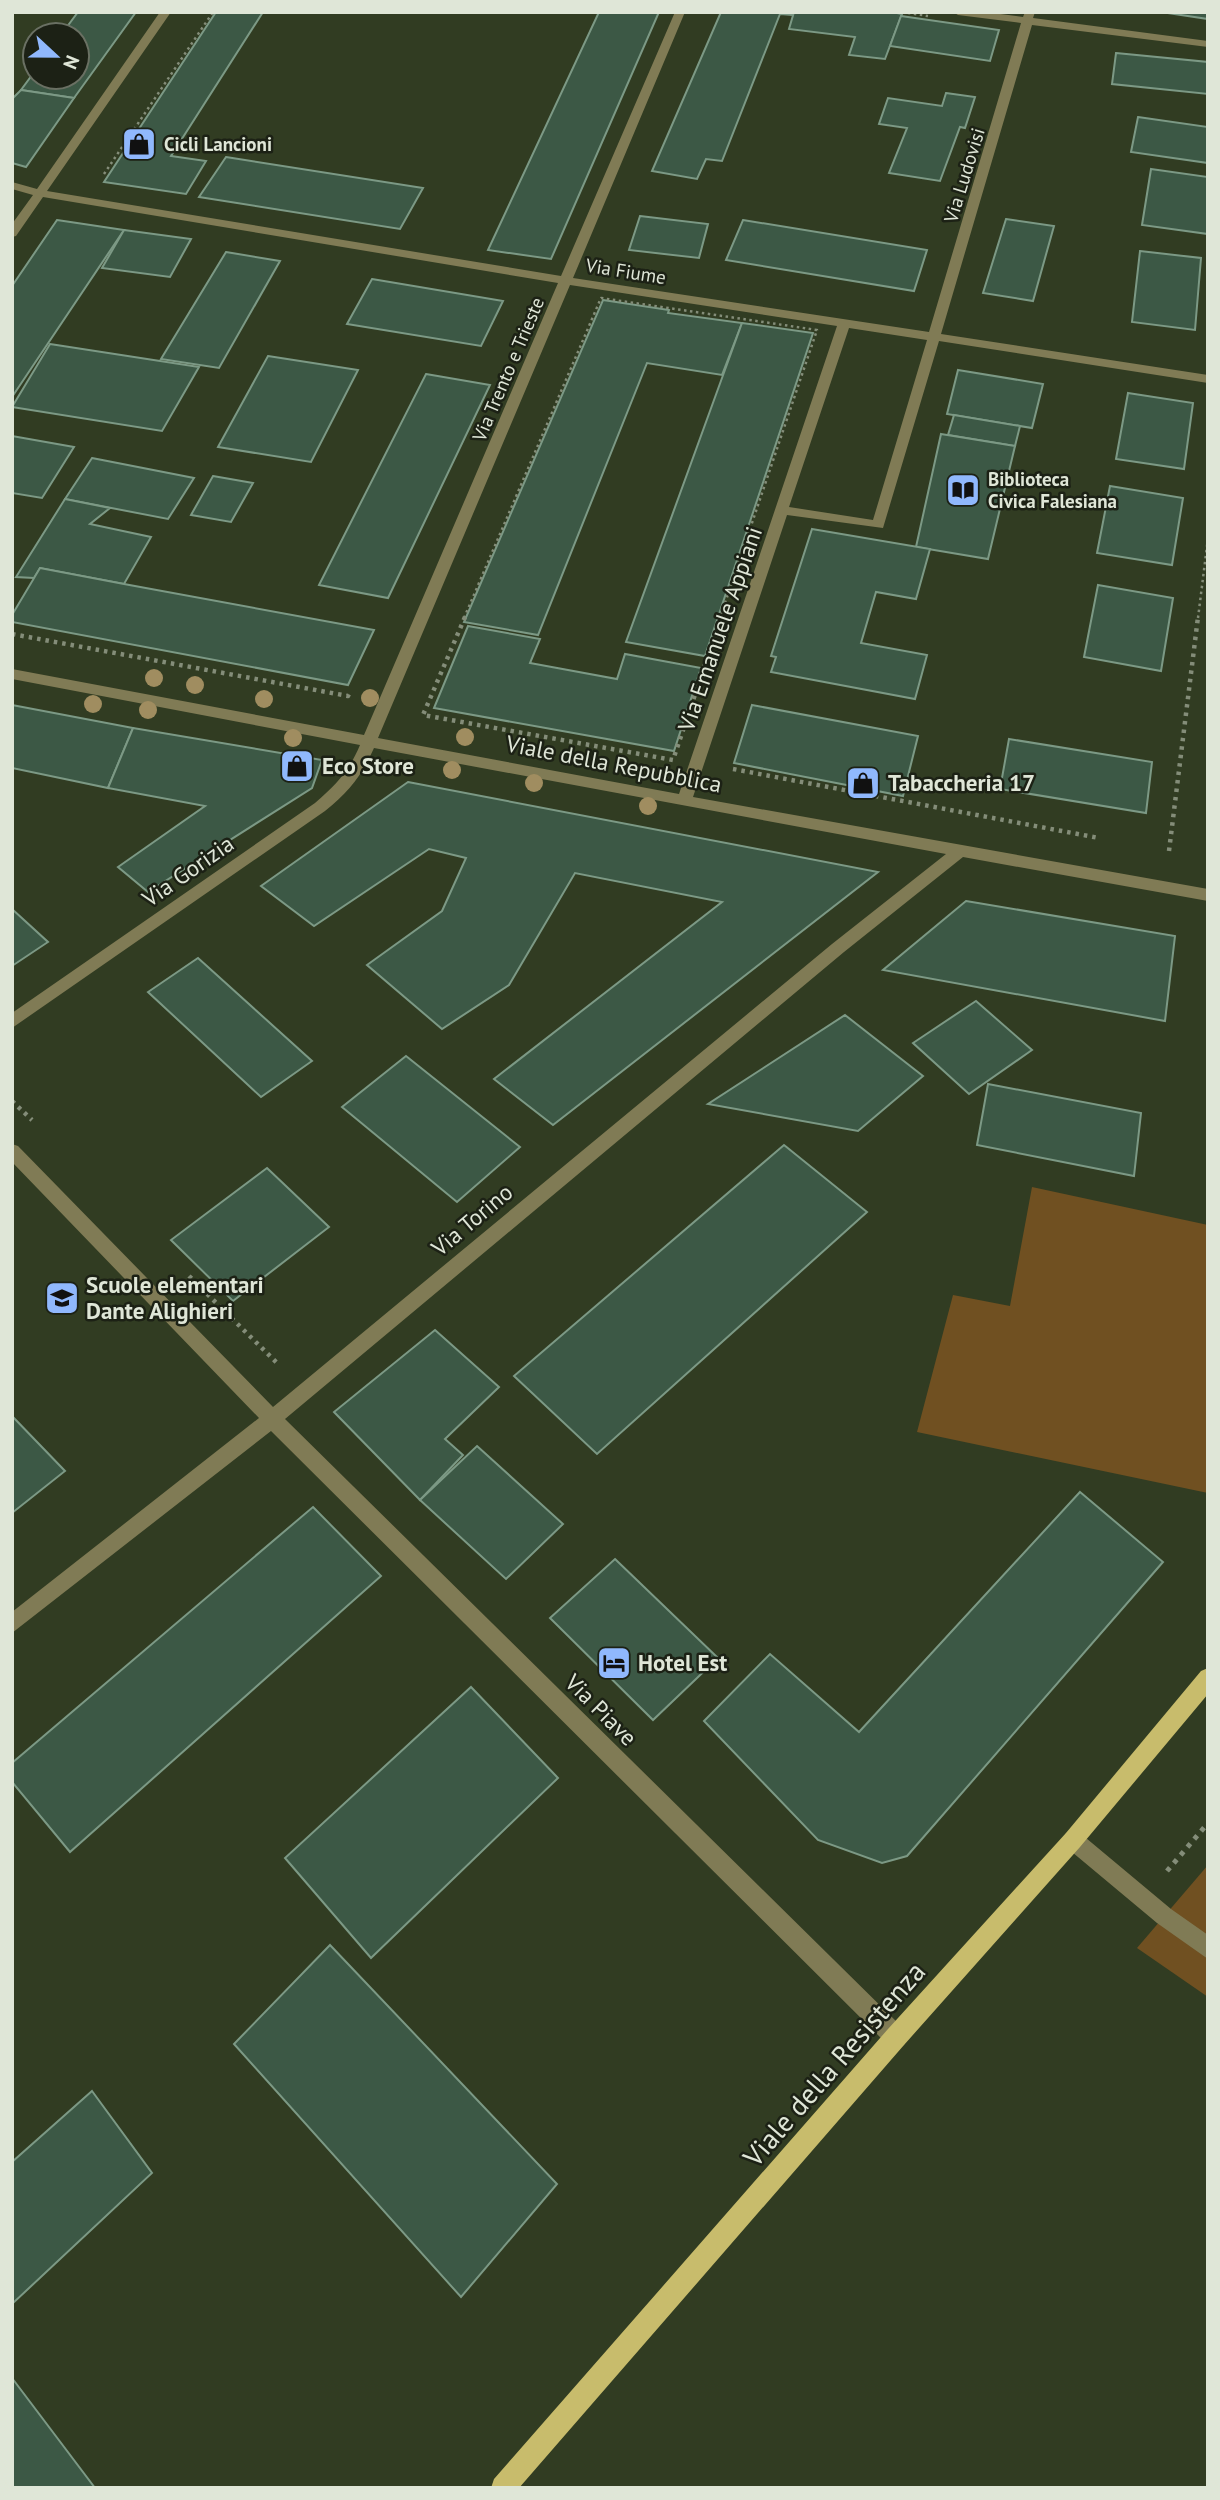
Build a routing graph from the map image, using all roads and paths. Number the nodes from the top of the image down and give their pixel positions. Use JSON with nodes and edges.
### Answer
{"nodes":[{"id":1,"x":166,"y":12,"type":"edge"},
{"id":2,"x":213,"y":12,"type":"edge"},
{"id":3,"x":680,"y":12,"type":"edge"},
{"id":4,"x":902,"y":12,"type":"edge"},
{"id":5,"x":958,"y":12,"type":"edge"},
{"id":6,"x":938,"y":17,"type":"dead end"},
{"id":7,"x":1029,"y":17,"type":"edge"},
{"id":8,"x":1208,"y":44,"type":"edge"},
{"id":9,"x":104,"y":174,"type":"dead end"},
{"id":10,"x":12,"y":184,"type":"edge"},
{"id":11,"x":40,"y":193,"type":"junction"},
{"id":12,"x":12,"y":233,"type":"edge"},
{"id":13,"x":566,"y":281,"type":"junction"},
{"id":14,"x":844,"y":324,"type":"junction"},
{"id":15,"x":817,"y":330,"type":"joint"},
{"id":16,"x":933,"y":338,"type":"junction"},
{"id":17,"x":1208,"y":379,"type":"edge"},
{"id":18,"x":782,"y":510,"type":"junction"},
{"id":19,"x":1208,"y":538,"type":"edge"},
{"id":20,"x":12,"y":634,"type":"edge"},
{"id":21,"x":12,"y":674,"type":"edge"},
{"id":22,"x":350,"y":691,"type":"dead end"},
{"id":23,"x":372,"y":740,"type":"junction"},
{"id":24,"x":728,"y":768,"type":"dead end"},
{"id":25,"x":684,"y":801,"type":"junction"},
{"id":26,"x":1105,"y":839,"type":"dead end"},
{"id":27,"x":1158,"y":849,"type":"dead end"},
{"id":28,"x":960,"y":850,"type":"junction"},
{"id":29,"x":1208,"y":895,"type":"edge"},
{"id":30,"x":12,"y":1022,"type":"edge"},
{"id":31,"x":12,"y":1101,"type":"edge"},
{"id":32,"x":42,"y":1130,"type":"dead end"},
{"id":33,"x":12,"y":1151,"type":"edge"},
{"id":34,"x":189,"y":1276,"type":"dead end"},
{"id":35,"x":288,"y":1355,"type":"dead end"},
{"id":36,"x":272,"y":1419,"type":"junction"},
{"id":37,"x":12,"y":1624,"type":"edge"},
{"id":38,"x":1208,"y":1678,"type":"edge"},
{"id":39,"x":1208,"y":1823,"type":"edge"},
{"id":40,"x":1073,"y":1840,"type":"junction"},
{"id":41,"x":1158,"y":1881,"type":"dead end"},
{"id":42,"x":1208,"y":1948,"type":"edge"},
{"id":43,"x":896,"y":2037,"type":"junction"},
{"id":44,"x":503,"y":2488,"type":"edge"}],
"edges":[{"from":1,"to":11,"type":"street"},
{"from":2,"to":9,"type":"path"},
{"from":3,"to":13,"type":"street","name":"Via Trento e Trieste"},
{"from":4,"to":6,"type":"path"},
{"from":5,"to":7,"type":"street"},
{"from":7,"to":8,"type":"street"},
{"from":7,"to":16,"type":"street","name":"Via Ludovisi"},
{"from":10,"to":11,"type":"street","name":"Via Fiume"},
{"from":11,"to":12,"type":"street"},
{"from":11,"to":13,"type":"street","name":"Via Fiume"},
{"from":13,"to":14,"type":"street","name":"Via Fiume"},
{"from":13,"to":23,"type":"street","name":"Via Trento e Trieste"},
{"from":14,"to":16,"type":"street","name":"Via Fiume"},
{"from":14,"to":18,"type":"street","name":"Via Emanuele Appiani"},
{"from":15,"to":15,"type":"path"},
{"from":16,"to":17,"type":"street","name":"Via Fiume"},
{"from":16,"to":18,"type":"street","name":"Via Emanuele Appiani"},
{"from":18,"to":25,"type":"street","name":"Via Emanuele Appiani"},
{"from":19,"to":27,"type":"path"},
{"from":20,"to":22,"type":"path"},
{"from":21,"to":23,"type":"street","name":"Viale della Repubblica"},
{"from":23,"to":25,"type":"street","name":"Viale della Repubblica"},
{"from":23,"to":30,"type":"street","name":"Via Gorizia"},
{"from":24,"to":26,"type":"path"},
{"from":25,"to":28,"type":"street","name":"Viale della Repubblica"},
{"from":28,"to":29,"type":"street","name":"Viale della Repubblica"},
{"from":28,"to":36,"type":"street","name":"Via Torino"},
{"from":31,"to":32,"type":"path"},
{"from":33,"to":36,"type":"street","name":"Via Piave"},
{"from":34,"to":35,"type":"path"},
{"from":36,"to":37,"type":"street","name":"Via Torino"},
{"from":36,"to":43,"type":"street","name":"Via Piave"},
{"from":38,"to":40,"type":"main road","name":"Viale della Resistenza"},
{"from":39,"to":41,"type":"path"},
{"from":40,"to":42,"type":"street"},
{"from":40,"to":43,"type":"main road","name":"Viale della Resistenza"},
{"from":43,"to":44,"type":"main road","name":"Viale della Resistenza"}]}
